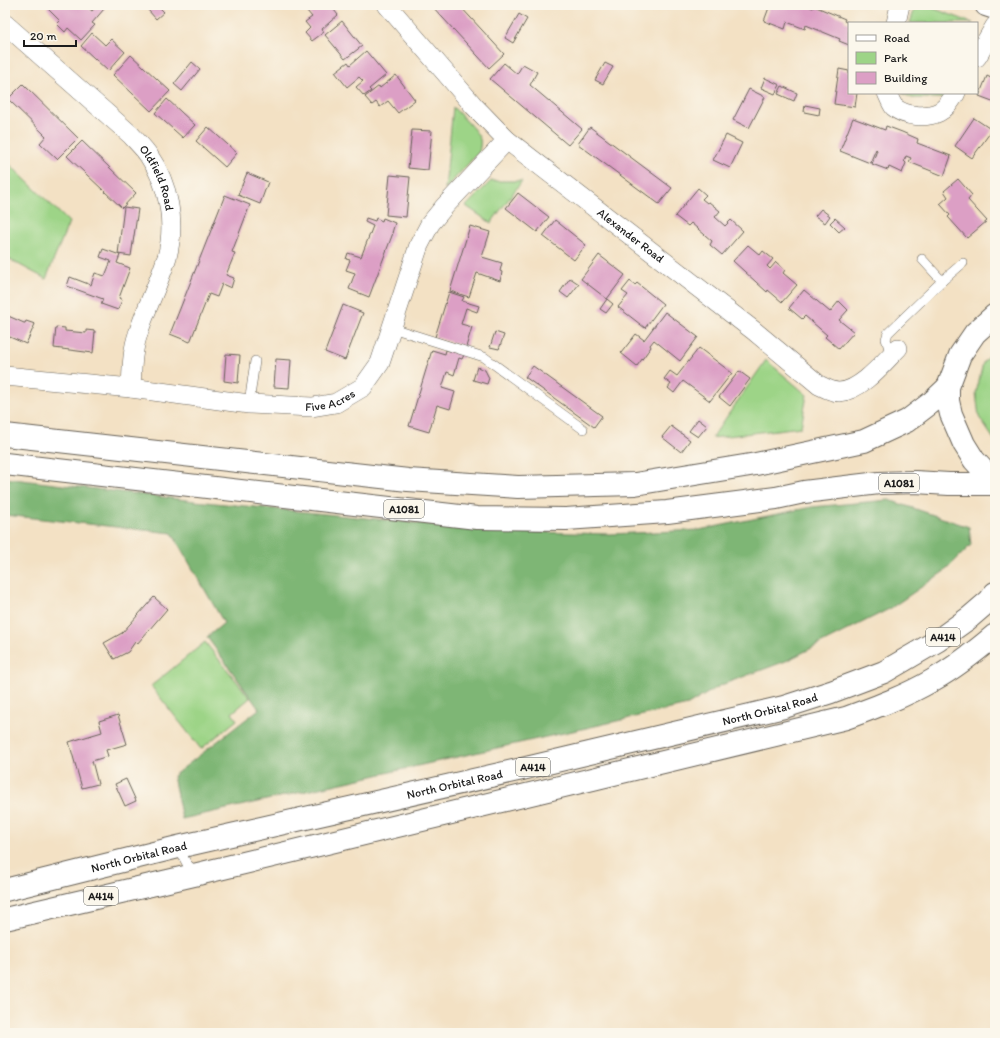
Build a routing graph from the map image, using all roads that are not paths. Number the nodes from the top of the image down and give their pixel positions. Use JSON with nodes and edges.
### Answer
{"nodes":[{"id":1,"x":387,"y":5,"type":"edge"},
{"id":2,"x":900,"y":5,"type":"edge"},
{"id":3,"x":986,"y":5,"type":"edge"},
{"id":4,"x":995,"y":8,"type":"edge"},
{"id":5,"x":896,"y":22,"type":"edge"},
{"id":6,"x":5,"y":24,"type":"edge"},
{"id":7,"x":995,"y":26,"type":"edge"},
{"id":8,"x":978,"y":55,"type":"edge"},
{"id":9,"x":888,"y":94,"type":"edge"},
{"id":10,"x":955,"y":94,"type":"edge"},
{"id":11,"x":507,"y":140,"type":"junction"},
{"id":12,"x":922,"y":258,"type":"dead end"},
{"id":13,"x":963,"y":263,"type":"dead end"},
{"id":14,"x":942,"y":282,"type":"junction"},
{"id":15,"x":995,"y":315,"type":"edge"},
{"id":16,"x":392,"y":328,"type":"junction"},
{"id":17,"x":895,"y":351,"type":"joint"},
{"id":18,"x":255,"y":361,"type":"dead end"},
{"id":19,"x":5,"y":376,"type":"edge"},
{"id":20,"x":948,"y":387,"type":"junction"},
{"id":21,"x":131,"y":388,"type":"junction"},
{"id":22,"x":250,"y":404,"type":"junction"},
{"id":23,"x":583,"y":429,"type":"dead end"},
{"id":24,"x":5,"y":435,"type":"edge"},
{"id":25,"x":5,"y":464,"type":"edge"},
{"id":26,"x":995,"y":483,"type":"edge"},
{"id":27,"x":995,"y":593,"type":"edge"},
{"id":28,"x":995,"y":635,"type":"edge"},
{"id":29,"x":178,"y":847,"type":"junction"},
{"id":30,"x":198,"y":874,"type":"junction"},
{"id":31,"x":5,"y":890,"type":"edge"},
{"id":32,"x":5,"y":919,"type":"edge"}],
"edges":[{"from":1,"to":11,"type":"street","name":"Alexander Road"},
{"from":2,"to":5,"type":"street"},
{"from":3,"to":4,"type":"main road"},
{"from":6,"to":21,"type":"street","name":"Oldfield Road"},
{"from":7,"to":8,"type":"street"},
{"from":9,"to":10,"type":"street"},
{"from":11,"to":16,"type":"street","name":"Five Acres"},
{"from":11,"to":17,"type":"street","name":"Alexander Road"},
{"from":12,"to":14,"type":"lane"},
{"from":13,"to":14,"type":"lane"},
{"from":14,"to":17,"type":"lane"},
{"from":15,"to":20,"type":"main road"},
{"from":16,"to":22,"type":"street","name":"Five Acres"},
{"from":16,"to":23,"type":"lane"},
{"from":18,"to":22,"type":"lane"},
{"from":19,"to":21,"type":"street","name":"Five Acres"},
{"from":20,"to":24,"type":"main road"},
{"from":20,"to":26,"type":"main road"},
{"from":21,"to":22,"type":"street","name":"Five Acres"},
{"from":25,"to":26,"type":"main road","number":"A1081"},
{"from":27,"to":29,"type":"main road","name":"North Orbital Road","number":"A414"},
{"from":28,"to":30,"type":"main road","number":"A414"},
{"from":29,"to":30,"type":"lane"},
{"from":29,"to":31,"type":"main road","name":"North Orbital Road","number":"A414"},
{"from":30,"to":32,"type":"main road","number":"A414"}]}
